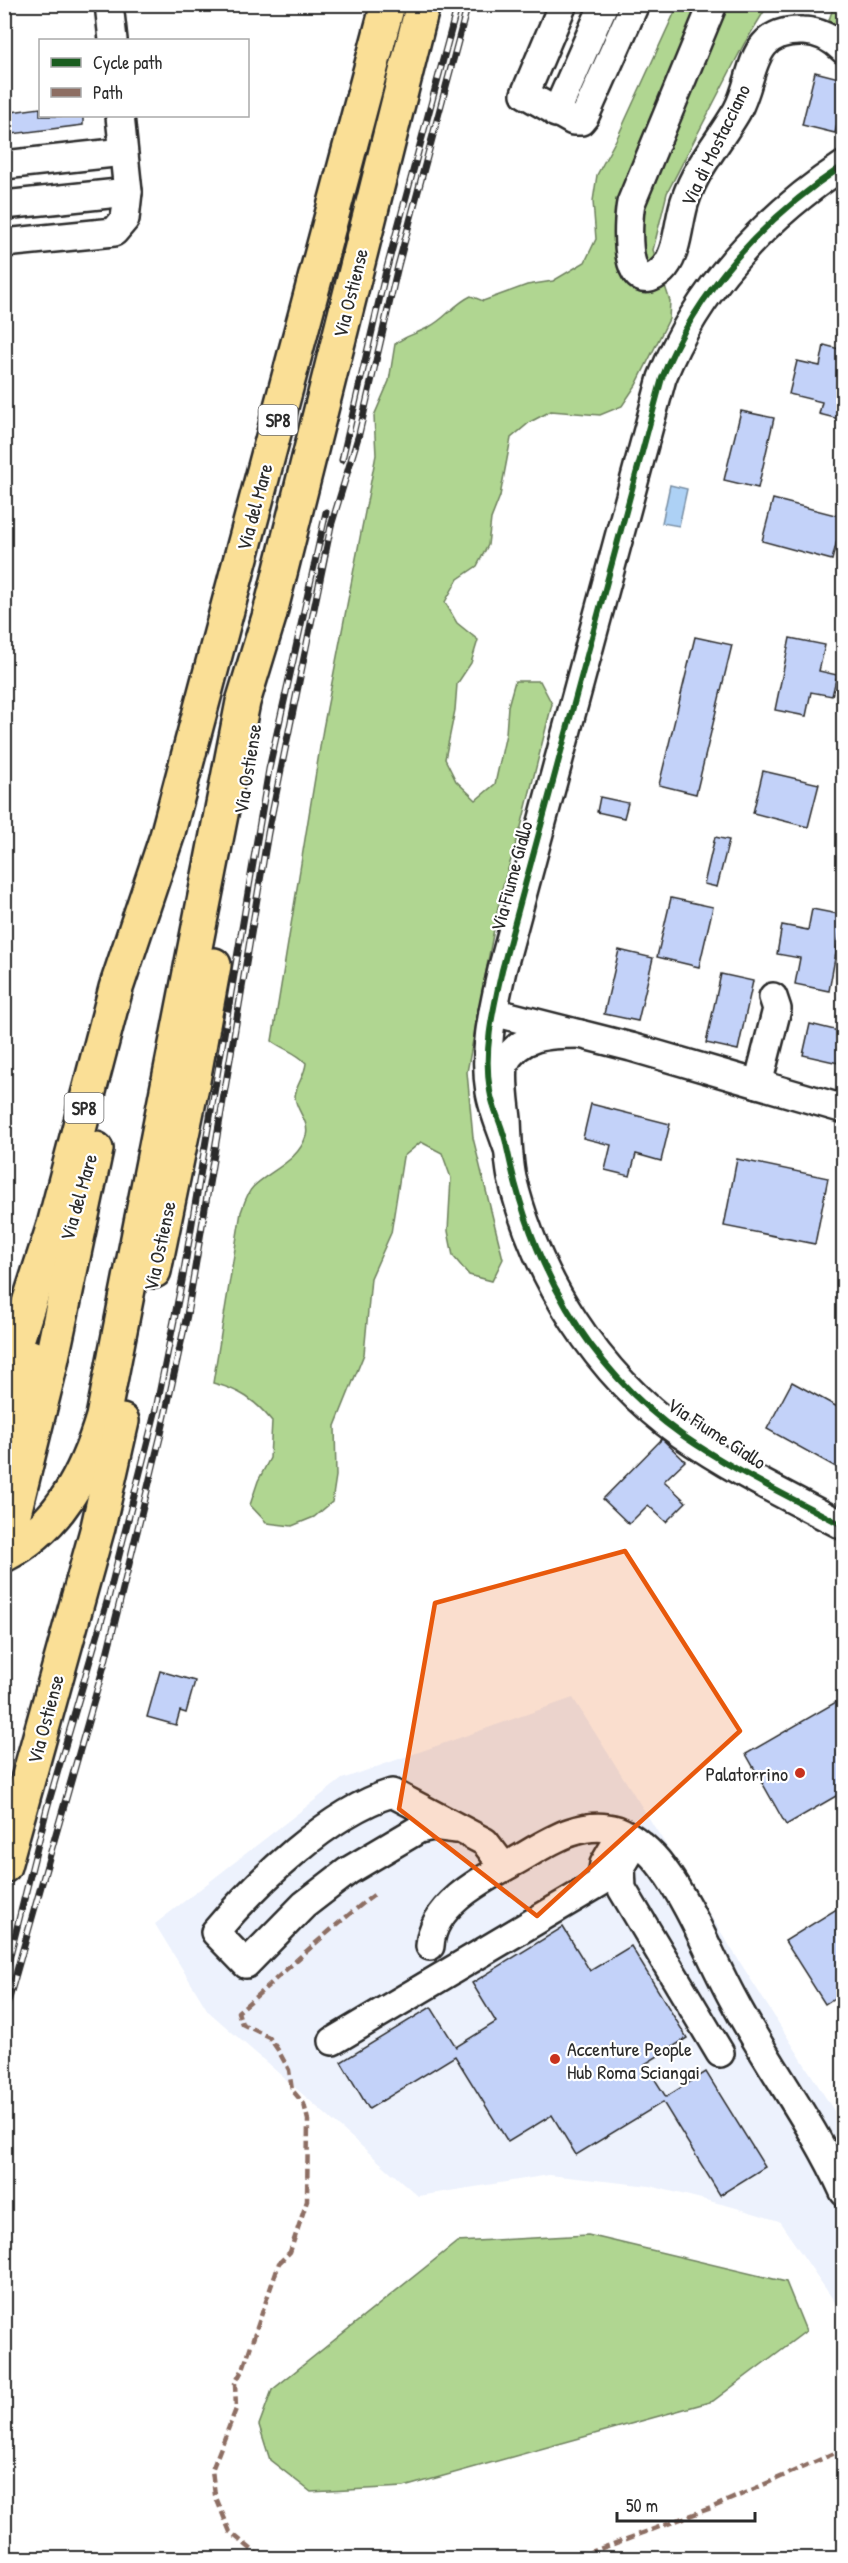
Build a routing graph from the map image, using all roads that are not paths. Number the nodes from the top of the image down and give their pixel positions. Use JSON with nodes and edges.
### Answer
{"nodes":[{"id":1,"x":109,"y":4,"type":"edge"},
{"id":2,"x":388,"y":4,"type":"edge"},
{"id":3,"x":423,"y":4,"type":"edge"},
{"id":4,"x":563,"y":4,"type":"edge"},
{"id":5,"x":604,"y":4,"type":"edge"},
{"id":6,"x":635,"y":4,"type":"edge"},
{"id":7,"x":713,"y":4,"type":"edge"},
{"id":8,"x":113,"y":39,"type":"edge"},
{"id":9,"x":843,"y":50,"type":"edge"},
{"id":10,"x":556,"y":113,"type":"junction"},
{"id":11,"x":120,"y":117,"type":"edge"},
{"id":12,"x":123,"y":152,"type":"junction"},
{"id":13,"x":4,"y":165,"type":"edge"},
{"id":14,"x":843,"y":165,"type":"edge"},
{"id":15,"x":128,"y":192,"type":"junction"},
{"id":16,"x":4,"y":205,"type":"edge"},
{"id":17,"x":4,"y":243,"type":"edge"},
{"id":18,"x":269,"y":617,"type":"junction"},
{"id":19,"x":167,"y":836,"type":"junction"},
{"id":20,"x":773,"y":997,"type":"dead end"},
{"id":21,"x":494,"y":1012,"type":"junction"},
{"id":22,"x":580,"y":1034,"type":"junction"},
{"id":23,"x":758,"y":1084,"type":"junction"},
{"id":24,"x":106,"y":1103,"type":"junction"},
{"id":25,"x":843,"y":1109,"type":"edge"},
{"id":26,"x":78,"y":1134,"type":"junction"},
{"id":27,"x":507,"y":1146,"type":"junction"},
{"id":28,"x":4,"y":1330,"type":"edge"},
{"id":29,"x":4,"y":1381,"type":"edge"},
{"id":30,"x":4,"y":1451,"type":"edge"},
{"id":31,"x":843,"y":1526,"type":"edge"},
{"id":32,"x":4,"y":1554,"type":"edge"},
{"id":33,"x":457,"y":1828,"type":"junction"},
{"id":34,"x":629,"y":1837,"type":"junction"},
{"id":35,"x":4,"y":1866,"type":"edge"},
{"id":36,"x":504,"y":1867,"type":"junction"},
{"id":37,"x":430,"y":1946,"type":"dead end"},
{"id":38,"x":333,"y":2041,"type":"dead end"},
{"id":39,"x":720,"y":2053,"type":"dead end"},
{"id":40,"x":843,"y":2192,"type":"edge"}],
"edges":[{"from":1,"to":8,"type":"street"},
{"from":2,"to":19,"type":"main road","name":"Via del Mare","number":"SP8"},
{"from":3,"to":18,"type":"main road","name":"Via Ostiense"},
{"from":4,"to":10,"type":"street"},
{"from":5,"to":10,"type":"street"},
{"from":6,"to":10,"type":"street"},
{"from":7,"to":9,"type":"street","name":"Via di Mostacciano"},
{"from":11,"to":12,"type":"street"},
{"from":12,"to":13,"type":"street"},
{"from":12,"to":15,"type":"street"},
{"from":14,"to":21,"type":"street","name":"Via Fiume Giallo"},
{"from":15,"to":16,"type":"street"},
{"from":15,"to":17,"type":"street"},
{"from":18,"to":32,"type":"main road","name":"Via Ostiense"},
{"from":18,"to":35,"type":"main road","name":"Via Ostiense"},
{"from":19,"to":24,"type":"main road","name":"Via del Mare","number":"SP8"},
{"from":19,"to":26,"type":"main road","name":"Via del Mare","number":"SP8"},
{"from":20,"to":23,"type":"street"},
{"from":21,"to":22,"type":"street","name":"Via Fiume Giallo"},
{"from":21,"to":27,"type":"street","name":"Via Fiume Giallo"},
{"from":22,"to":23,"type":"street","name":"Via Fiume Giallo"},
{"from":22,"to":27,"type":"street","name":"Via Fiume Giallo"},
{"from":23,"to":25,"type":"street","name":"Via Fiume Giallo"},
{"from":24,"to":30,"type":"main road","name":"Via del Mare","number":"SP8"},
{"from":24,"to":32,"type":"main road"},
{"from":26,"to":28,"type":"main road"},
{"from":26,"to":29,"type":"main road","name":"Via del Mare","number":"SP8"},
{"from":27,"to":31,"type":"street","name":"Via Fiume Giallo"},
{"from":33,"to":33,"type":"street"},
{"from":33,"to":36,"type":"street"},
{"from":34,"to":36,"type":"street"},
{"from":34,"to":38,"type":"street"},
{"from":34,"to":39,"type":"street"},
{"from":34,"to":40,"type":"street"},
{"from":36,"to":37,"type":"street"}]}
